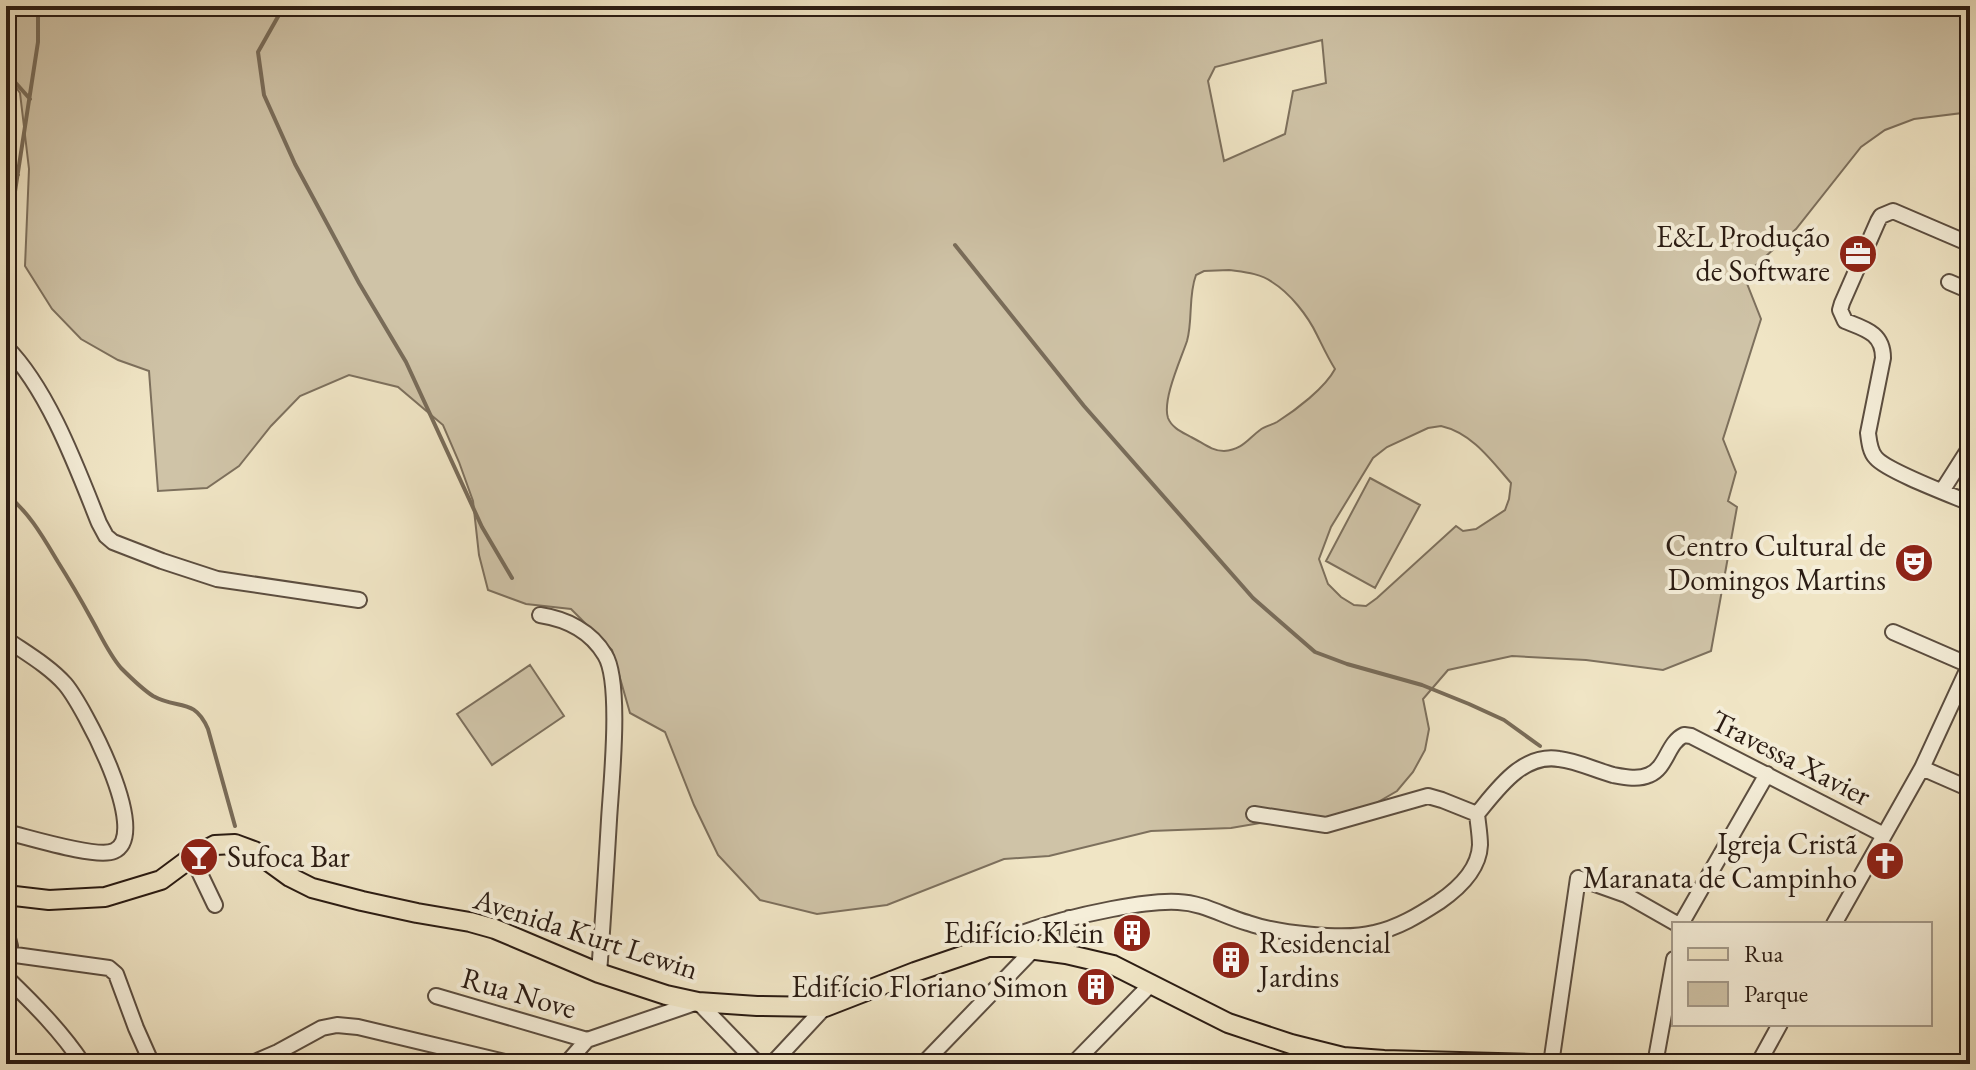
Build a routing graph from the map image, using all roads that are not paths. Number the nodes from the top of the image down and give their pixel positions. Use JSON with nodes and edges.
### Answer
{"nodes":[{"id":1,"x":1970,"y":244,"type":"edge"},
{"id":2,"x":1949,"y":282,"type":"dead end"},
{"id":3,"x":1970,"y":291,"type":"edge"},
{"id":4,"x":6,"y":347,"type":"edge"},
{"id":5,"x":1970,"y":447,"type":"edge"},
{"id":6,"x":1942,"y":491,"type":"junction"},
{"id":7,"x":1970,"y":503,"type":"edge"},
{"id":8,"x":359,"y":600,"type":"dead end"},
{"id":9,"x":540,"y":615,"type":"dead end"},
{"id":10,"x":1893,"y":632,"type":"dead end"},
{"id":11,"x":6,"y":639,"type":"edge"},
{"id":12,"x":1970,"y":664,"type":"edge"},
{"id":13,"x":1922,"y":768,"type":"junction"},
{"id":14,"x":1767,"y":774,"type":"junction"},
{"id":15,"x":1970,"y":789,"type":"edge"},
{"id":16,"x":1254,"y":814,"type":"dead end"},
{"id":17,"x":1477,"y":814,"type":"junction"},
{"id":18,"x":6,"y":832,"type":"edge"},
{"id":19,"x":1884,"y":835,"type":"junction"},
{"id":20,"x":192,"y":857,"type":"junction"},
{"id":21,"x":6,"y":895,"type":"edge"},
{"id":22,"x":215,"y":905,"type":"dead end"},
{"id":23,"x":1069,"y":918,"type":"junction"},
{"id":24,"x":1675,"y":922,"type":"edge"},
{"id":25,"x":1680,"y":922,"type":"edge"},
{"id":26,"x":1835,"y":922,"type":"edge"},
{"id":27,"x":6,"y":931,"type":"edge"},
{"id":28,"x":988,"y":947,"type":"junction"},
{"id":29,"x":1034,"y":949,"type":"junction"},
{"id":30,"x":1066,"y":954,"type":"junction"},
{"id":31,"x":7,"y":955,"type":"edge"},
{"id":32,"x":1672,"y":970,"type":"edge"},
{"id":33,"x":599,"y":973,"type":"junction"},
{"id":34,"x":6,"y":977,"type":"edge"},
{"id":35,"x":1152,"y":983,"type":"junction"},
{"id":36,"x":436,"y":996,"type":"dead end"},
{"id":37,"x":698,"y":1002,"type":"junction"},
{"id":38,"x":825,"y":1007,"type":"junction"},
{"id":39,"x":1779,"y":1026,"type":"edge"},
{"id":40,"x":587,"y":1040,"type":"junction"},
{"id":41,"x":276,"y":1058,"type":"edge"},
{"id":42,"x":83,"y":1064,"type":"edge"},
{"id":43,"x":152,"y":1064,"type":"edge"},
{"id":44,"x":250,"y":1064,"type":"edge"},
{"id":45,"x":513,"y":1064,"type":"edge"},
{"id":46,"x":566,"y":1064,"type":"edge"},
{"id":47,"x":758,"y":1064,"type":"edge"},
{"id":48,"x":772,"y":1064,"type":"edge"},
{"id":49,"x":923,"y":1064,"type":"edge"},
{"id":50,"x":1073,"y":1064,"type":"edge"},
{"id":51,"x":1531,"y":1064,"type":"edge"},
{"id":52,"x":1551,"y":1064,"type":"edge"},
{"id":53,"x":1655,"y":1064,"type":"edge"},
{"id":54,"x":1758,"y":1064,"type":"edge"}],
"edges":[{"from":1,"to":6,"type":"street"},
{"from":2,"to":3,"type":"street"},
{"from":4,"to":8,"type":"street"},
{"from":5,"to":6,"type":"street"},
{"from":6,"to":7,"type":"street"},
{"from":9,"to":33,"type":"street"},
{"from":10,"to":12,"type":"street"},
{"from":11,"to":18,"type":"street"},
{"from":12,"to":13,"type":"street"},
{"from":13,"to":15,"type":"street"},
{"from":13,"to":19,"type":"street"},
{"from":14,"to":17,"type":"street","name":"Travessa Xavier"},
{"from":14,"to":19,"type":"street","name":"Travessa Xavier"},
{"from":14,"to":25,"type":"street"},
{"from":16,"to":17,"type":"street"},
{"from":17,"to":23,"type":"street"},
{"from":19,"to":26,"type":"street"},
{"from":20,"to":21,"type":"main road","name":"Avenida Kurt Lewin"},
{"from":20,"to":22,"type":"street"},
{"from":20,"to":33,"type":"main road","name":"Avenida Kurt Lewin"},
{"from":23,"to":28,"type":"street"},
{"from":23,"to":30,"type":"street"},
{"from":24,"to":52,"type":"street"},
{"from":27,"to":31,"type":"street"},
{"from":28,"to":29,"type":"main road","name":"Avenida Kurt Lewin"},
{"from":28,"to":38,"type":"main road","name":"Avenida Kurt Lewin"},
{"from":29,"to":30,"type":"main road","name":"Avenida Kurt Lewin"},
{"from":29,"to":49,"type":"street"},
{"from":30,"to":35,"type":"main road","name":"Avenida Kurt Lewin"},
{"from":31,"to":43,"type":"street"},
{"from":32,"to":53,"type":"street"},
{"from":33,"to":37,"type":"main road","name":"Avenida Kurt Lewin"},
{"from":34,"to":42,"type":"street"},
{"from":35,"to":50,"type":"street"},
{"from":35,"to":51,"type":"main road","name":"Avenida Kurt Lewin"},
{"from":36,"to":40,"type":"street","name":"Rua Nove"},
{"from":37,"to":38,"type":"main road","name":"Avenida Kurt Lewin"},
{"from":37,"to":40,"type":"street"},
{"from":37,"to":47,"type":"street"},
{"from":38,"to":48,"type":"street"},
{"from":39,"to":54,"type":"street"},
{"from":40,"to":46,"type":"street"},
{"from":41,"to":44,"type":"street"},
{"from":41,"to":45,"type":"street"}]}
